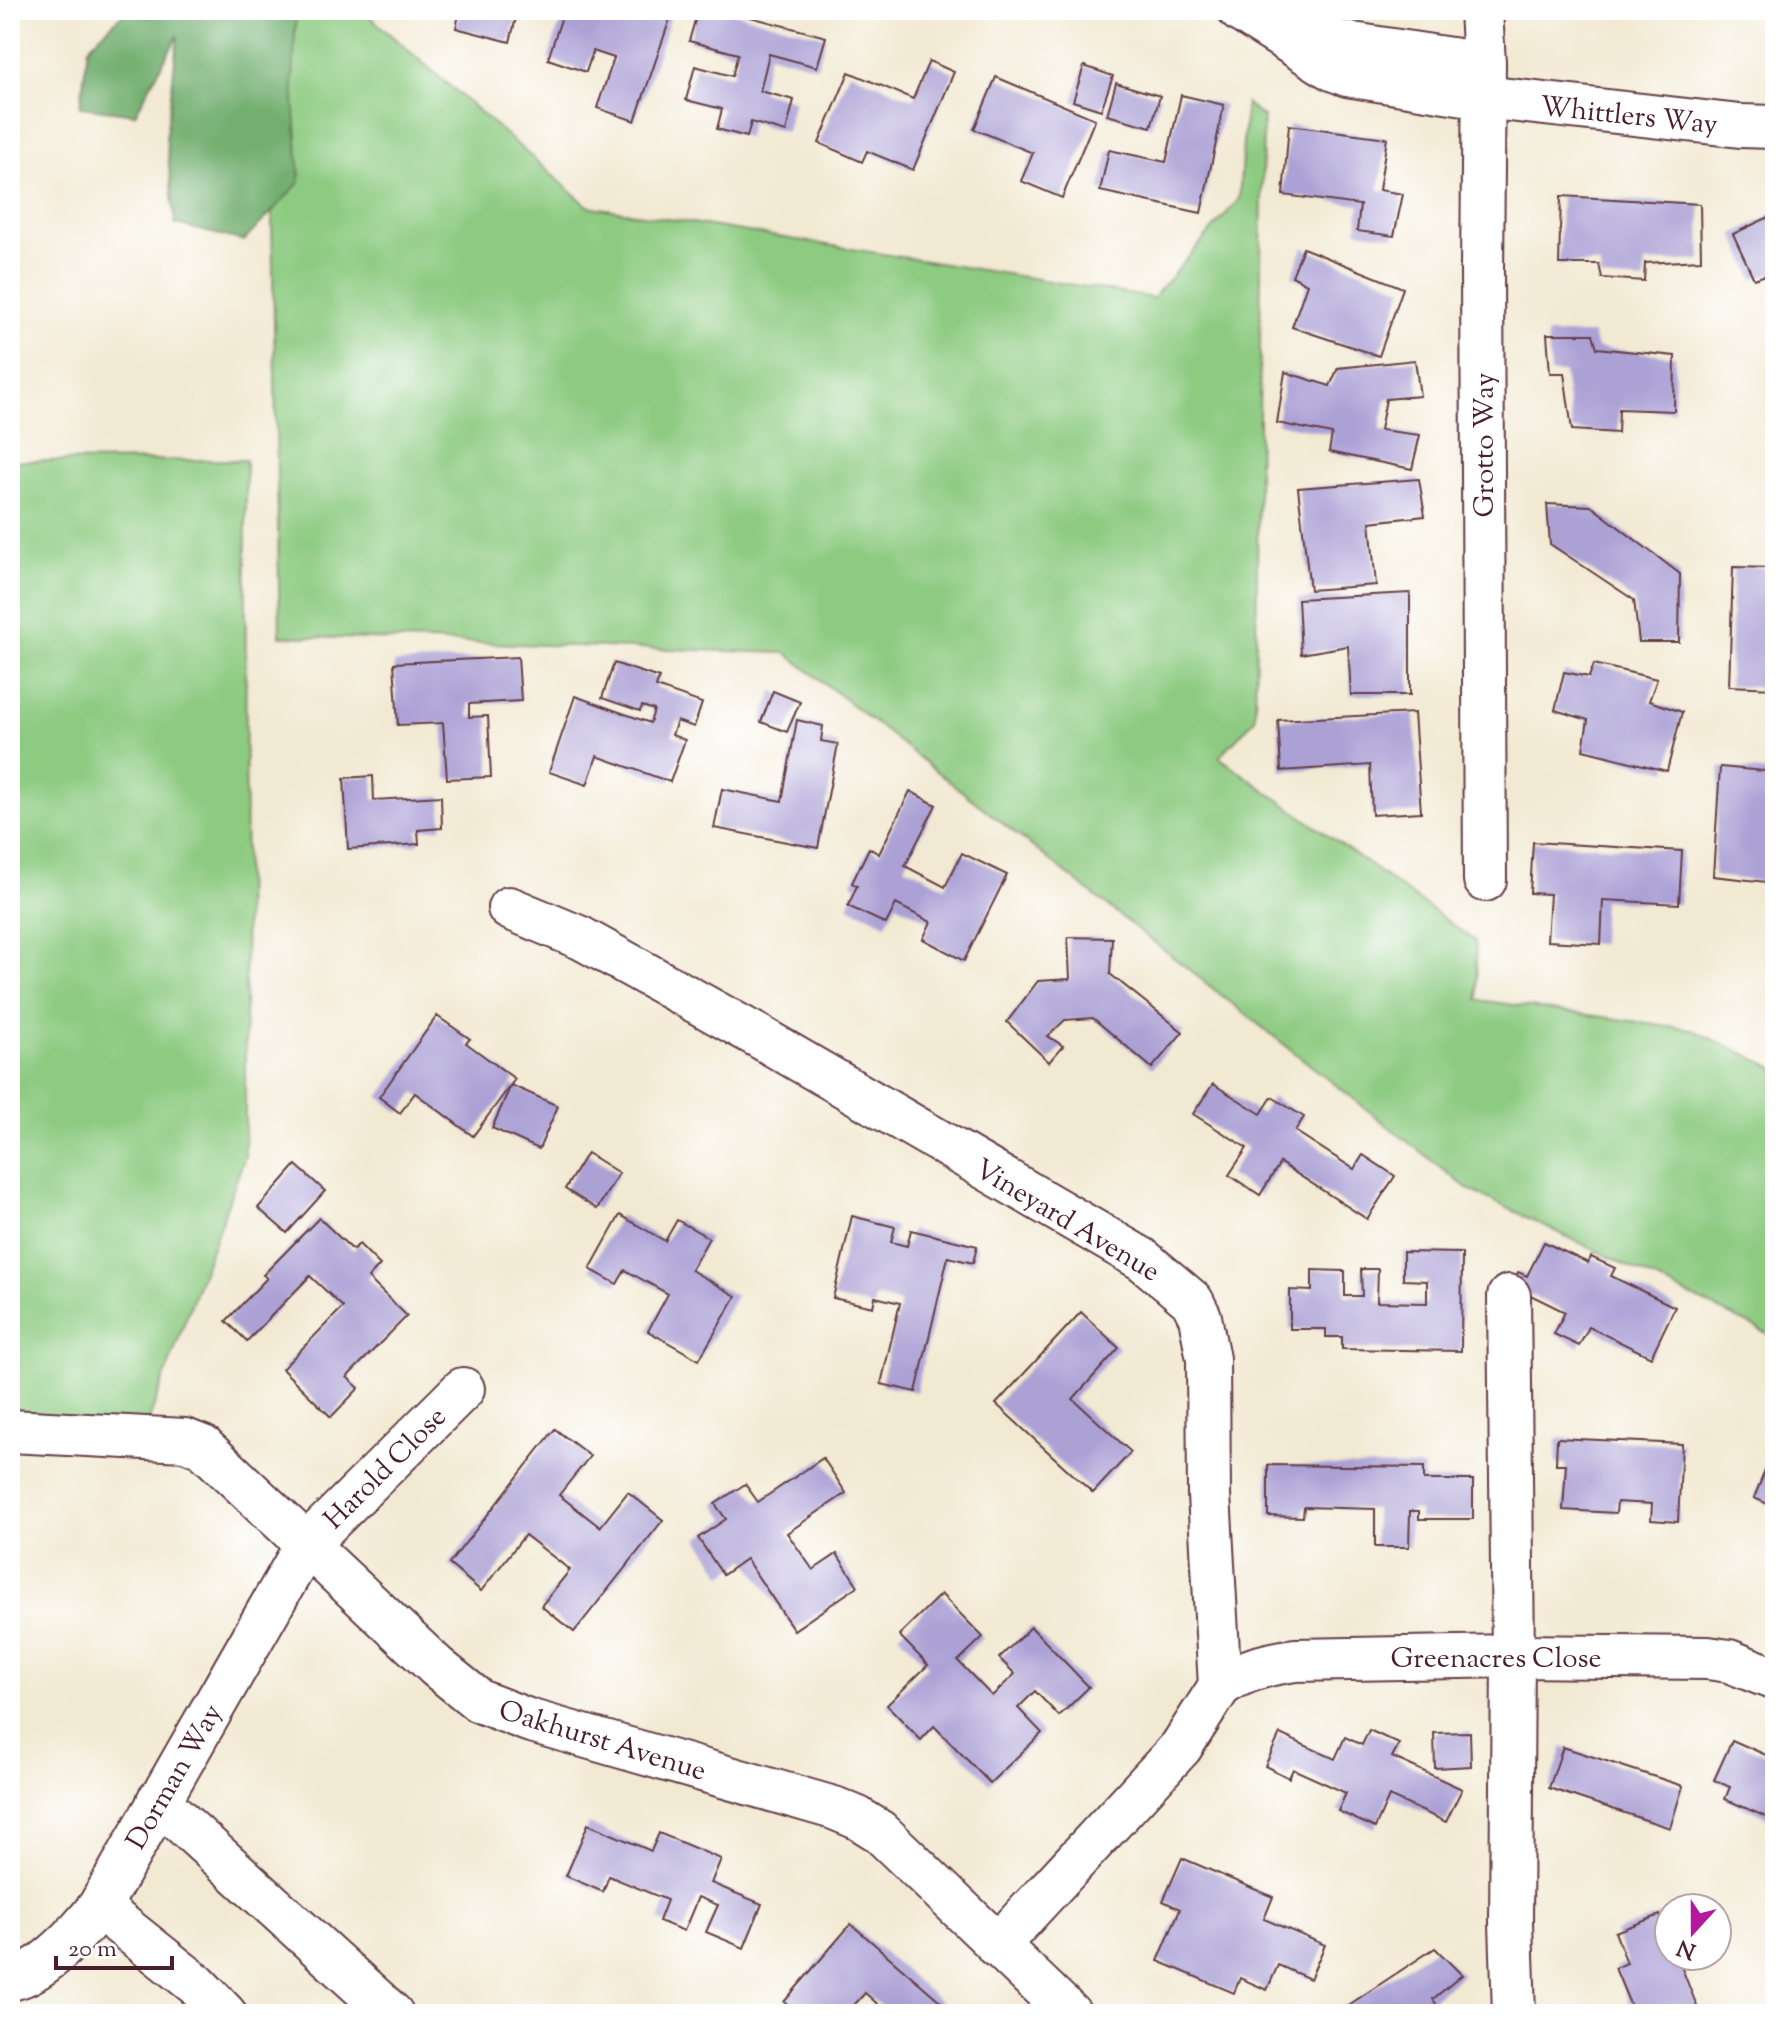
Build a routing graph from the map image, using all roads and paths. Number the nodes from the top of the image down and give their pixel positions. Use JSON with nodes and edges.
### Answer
{"nodes":[{"id":1,"x":1239,"y":10,"type":"edge"},
{"id":2,"x":1481,"y":10,"type":"edge"},
{"id":3,"x":1483,"y":81,"type":"junction"},
{"id":4,"x":1775,"y":127,"type":"edge"},
{"id":5,"x":1485,"y":880,"type":"dead end"},
{"id":6,"x":509,"y":908,"type":"dead end"},
{"id":7,"x":1509,"y":1296,"type":"dead end"},
{"id":8,"x":463,"y":1389,"type":"dead end"},
{"id":9,"x":10,"y":1431,"type":"edge"},
{"id":10,"x":306,"y":1545,"type":"junction"},
{"id":11,"x":1513,"y":1656,"type":"junction"},
{"id":12,"x":1775,"y":1679,"type":"edge"},
{"id":13,"x":1220,"y":1686,"type":"junction"},
{"id":14,"x":158,"y":1801,"type":"junction"},
{"id":15,"x":99,"y":1907,"type":"junction"},
{"id":16,"x":997,"y":1946,"type":"junction"},
{"id":17,"x":12,"y":1975,"type":"edge"},
{"id":18,"x":225,"y":2014,"type":"edge"},
{"id":19,"x":392,"y":2014,"type":"edge"},
{"id":20,"x":1070,"y":2014,"type":"edge"},
{"id":21,"x":1514,"y":2014,"type":"edge"}],
"edges":[{"from":1,"to":3,"type":"street","name":"Whittlers Way"},
{"from":2,"to":3,"type":"street","name":"Grotto Way"},
{"from":3,"to":4,"type":"street","name":"Whittlers Way"},
{"from":3,"to":5,"type":"street","name":"Grotto Way"},
{"from":6,"to":13,"type":"street","name":"Vineyard Avenue"},
{"from":7,"to":11,"type":"street"},
{"from":8,"to":10,"type":"street","name":"Harold Close"},
{"from":9,"to":10,"type":"street","name":"Oakhurst Avenue"},
{"from":10,"to":14,"type":"street","name":"Dorman Way"},
{"from":10,"to":16,"type":"street","name":"Oakhurst Avenue"},
{"from":11,"to":12,"type":"street","name":"Greenacres Close"},
{"from":11,"to":13,"type":"street","name":"Greenacres Close"},
{"from":11,"to":21,"type":"street"},
{"from":13,"to":16,"type":"street"},
{"from":14,"to":15,"type":"street","name":"Dorman Way"},
{"from":14,"to":19,"type":"street"},
{"from":15,"to":17,"type":"street","name":"Dorman Way"},
{"from":15,"to":18,"type":"street"},
{"from":16,"to":20,"type":"street","name":"Oakhurst Avenue"}]}
